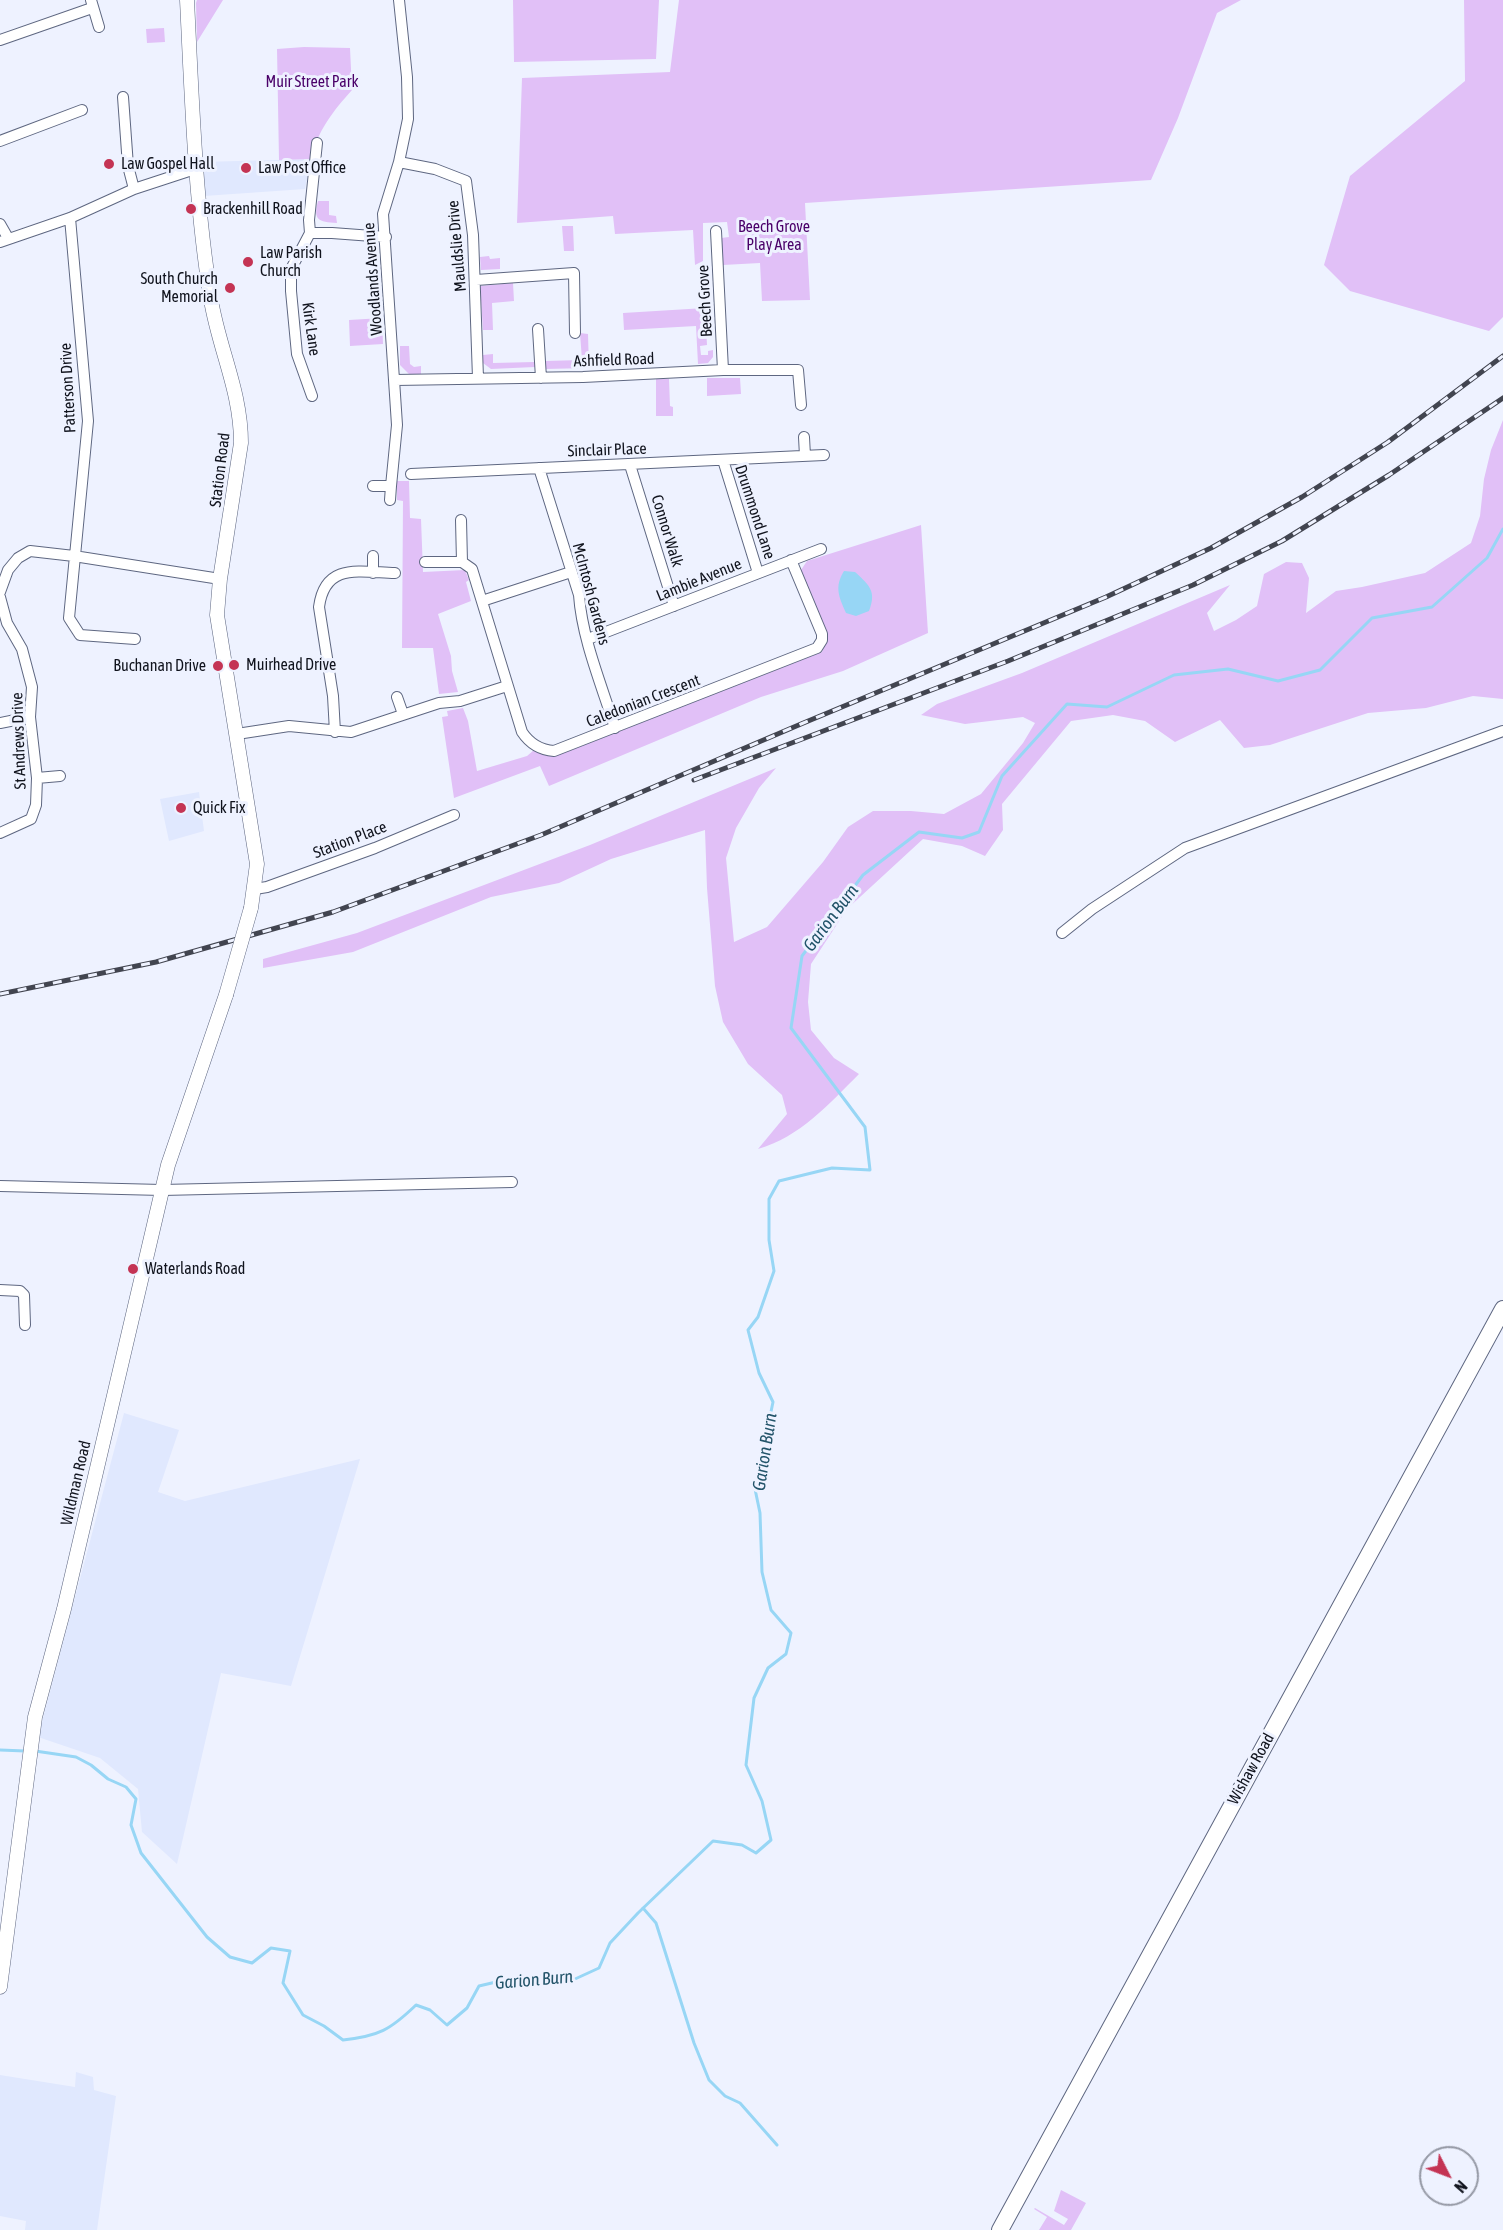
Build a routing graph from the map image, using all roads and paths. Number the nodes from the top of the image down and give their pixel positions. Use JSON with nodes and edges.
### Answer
{"nodes":[{"id":1,"x":187,"y":0,"type":"edge"},
{"id":2,"x":399,"y":0,"type":"edge"},
{"id":3,"x":92,"y":4,"type":"edge"},
{"id":4,"x":99,"y":27,"type":"dead end"},
{"id":5,"x":0,"y":40,"type":"edge"},
{"id":6,"x":123,"y":97,"type":"dead end"},
{"id":7,"x":82,"y":110,"type":"dead end"},
{"id":8,"x":0,"y":141,"type":"edge"},
{"id":9,"x":317,"y":142,"type":"dead end"},
{"id":10,"x":399,"y":162,"type":"junction"},
{"id":11,"x":195,"y":169,"type":"junction"},
{"id":12,"x":134,"y":189,"type":"junction"},
{"id":13,"x":70,"y":218,"type":"junction"},
{"id":14,"x":0,"y":224,"type":"edge"},
{"id":15,"x":716,"y":231,"type":"dead end"},
{"id":16,"x":310,"y":233,"type":"junction"},
{"id":17,"x":386,"y":237,"type":"junction"},
{"id":18,"x":4,"y":240,"type":"edge"},
{"id":19,"x":476,"y":280,"type":"junction"},
{"id":20,"x":538,"y":329,"type":"dead end"},
{"id":21,"x":575,"y":333,"type":"dead end"},
{"id":22,"x":723,"y":370,"type":"junction"},
{"id":23,"x":478,"y":378,"type":"junction"},
{"id":24,"x":541,"y":378,"type":"junction"},
{"id":25,"x":395,"y":380,"type":"junction"},
{"id":26,"x":312,"y":396,"type":"dead end"},
{"id":27,"x":801,"y":405,"type":"dead end"},
{"id":28,"x":804,"y":437,"type":"dead end"},
{"id":29,"x":824,"y":455,"type":"dead end"},
{"id":30,"x":805,"y":456,"type":"junction"},
{"id":31,"x":723,"y":460,"type":"junction"},
{"id":32,"x":630,"y":465,"type":"junction"},
{"id":33,"x":539,"y":468,"type":"junction"},
{"id":34,"x":411,"y":474,"type":"dead end"},
{"id":35,"x":372,"y":486,"type":"dead end"},
{"id":36,"x":391,"y":486,"type":"junction"},
{"id":37,"x":390,"y":500,"type":"dead end"},
{"id":38,"x":461,"y":520,"type":"dead end"},
{"id":39,"x":821,"y":549,"type":"dead end"},
{"id":40,"x":74,"y":556,"type":"junction"},
{"id":41,"x":373,"y":556,"type":"dead end"},
{"id":42,"x":792,"y":560,"type":"junction"},
{"id":43,"x":425,"y":562,"type":"dead end"},
{"id":44,"x":462,"y":562,"type":"junction"},
{"id":45,"x":571,"y":572,"type":"junction"},
{"id":46,"x":373,"y":573,"type":"junction"},
{"id":47,"x":395,"y":573,"type":"dead end"},
{"id":48,"x":758,"y":573,"type":"junction"},
{"id":49,"x":220,"y":579,"type":"junction"},
{"id":50,"x":0,"y":592,"type":"edge"},
{"id":51,"x":0,"y":597,"type":"edge"},
{"id":52,"x":482,"y":601,"type":"junction"},
{"id":53,"x":674,"y":606,"type":"junction"},
{"id":54,"x":4,"y":624,"type":"edge"},
{"id":55,"x":135,"y":639,"type":"dead end"},
{"id":56,"x":588,"y":639,"type":"junction"},
{"id":57,"x":507,"y":686,"type":"junction"},
{"id":58,"x":397,"y":697,"type":"dead end"},
{"id":59,"x":403,"y":714,"type":"junction"},
{"id":60,"x":30,"y":717,"type":"junction"},
{"id":61,"x":0,"y":723,"type":"edge"},
{"id":62,"x":615,"y":728,"type":"junction"},
{"id":63,"x":1503,"y":730,"type":"edge"},
{"id":64,"x":335,"y":732,"type":"junction"},
{"id":65,"x":237,"y":734,"type":"junction"},
{"id":66,"x":60,"y":776,"type":"dead end"},
{"id":67,"x":37,"y":778,"type":"junction"},
{"id":68,"x":454,"y":815,"type":"dead end"},
{"id":69,"x":0,"y":833,"type":"edge"},
{"id":70,"x":255,"y":889,"type":"junction"},
{"id":71,"x":1062,"y":933,"type":"dead end"},
{"id":72,"x":226,"y":995,"type":"joint"},
{"id":73,"x":512,"y":1182,"type":"dead end"},
{"id":74,"x":0,"y":1186,"type":"edge"},
{"id":75,"x":162,"y":1190,"type":"junction"},
{"id":76,"x":0,"y":1290,"type":"edge"},
{"id":77,"x":1503,"y":1309,"type":"edge"},
{"id":78,"x":25,"y":1325,"type":"dead end"},
{"id":79,"x":0,"y":1987,"type":"edge"},
{"id":80,"x":1000,"y":2230,"type":"edge"}],
"edges":[{"from":1,"to":11,"type":"main road","name":"Station Road"},
{"from":2,"to":10,"type":"street","name":"Woodlands Avenue"},
{"from":3,"to":4,"type":"street"},
{"from":3,"to":5,"type":"street"},
{"from":6,"to":12,"type":"street"},
{"from":7,"to":8,"type":"street"},
{"from":9,"to":16,"type":"street"},
{"from":10,"to":17,"type":"street","name":"Woodlands Avenue"},
{"from":10,"to":19,"type":"street","name":"Mauldslie Drive"},
{"from":11,"to":12,"type":"street"},
{"from":11,"to":49,"type":"main road","name":"Station Road"},
{"from":12,"to":13,"type":"street"},
{"from":13,"to":18,"type":"street"},
{"from":13,"to":40,"type":"street","name":"Patterson Drive"},
{"from":14,"to":18,"type":"street"},
{"from":15,"to":22,"type":"street","name":"Beech Grove"},
{"from":16,"to":17,"type":"street"},
{"from":16,"to":26,"type":"street","name":"Kirk Lane"},
{"from":17,"to":25,"type":"street","name":"Woodlands Avenue"},
{"from":19,"to":21,"type":"street"},
{"from":19,"to":23,"type":"street","name":"Mauldslie Drive"},
{"from":20,"to":24,"type":"street"},
{"from":22,"to":24,"type":"street","name":"Ashfield Road"},
{"from":22,"to":27,"type":"street","name":"Ashfield Road"},
{"from":23,"to":24,"type":"street","name":"Ashfield Road"},
{"from":23,"to":25,"type":"street","name":"Ashfield Road"},
{"from":25,"to":36,"type":"street","name":"Woodlands Avenue"},
{"from":28,"to":30,"type":"street"},
{"from":29,"to":30,"type":"street","name":"Sinclair Place"},
{"from":30,"to":31,"type":"street","name":"Sinclair Place"},
{"from":31,"to":32,"type":"street","name":"Sinclair Place"},
{"from":31,"to":48,"type":"street","name":"Drummond Lane"},
{"from":32,"to":33,"type":"street","name":"Sinclair Place"},
{"from":32,"to":53,"type":"street","name":"Connor Walk"},
{"from":33,"to":34,"type":"street","name":"Sinclair Place"},
{"from":33,"to":45,"type":"street","name":"McIntosh Gardens"},
{"from":35,"to":36,"type":"street"},
{"from":36,"to":37,"type":"street","name":"Woodlands Avenue"},
{"from":38,"to":44,"type":"street"},
{"from":39,"to":42,"type":"street","name":"Lambie Avenue"},
{"from":40,"to":49,"type":"street"},
{"from":40,"to":50,"type":"street"},
{"from":40,"to":55,"type":"street","name":"Patterson Drive"},
{"from":41,"to":46,"type":"street"},
{"from":42,"to":48,"type":"street","name":"Lambie Avenue"},
{"from":42,"to":62,"type":"street","name":"Caledonian Crescent"},
{"from":43,"to":44,"type":"street"},
{"from":44,"to":52,"type":"street","name":"Caledonian Crescent"},
{"from":45,"to":52,"type":"street"},
{"from":45,"to":56,"type":"street","name":"McIntosh Gardens"},
{"from":46,"to":47,"type":"street"},
{"from":46,"to":64,"type":"street"},
{"from":48,"to":53,"type":"street","name":"Lambie Avenue"},
{"from":49,"to":65,"type":"main road","name":"Station Road"},
{"from":51,"to":54,"type":"street","name":"St Andrews Drive"},
{"from":52,"to":57,"type":"street","name":"Caledonian Crescent"},
{"from":53,"to":56,"type":"street","name":"Lambie Avenue"},
{"from":54,"to":60,"type":"street","name":"St Andrews Drive"},
{"from":56,"to":62,"type":"street","name":"McIntosh Gardens"},
{"from":57,"to":59,"type":"street"},
{"from":57,"to":62,"type":"street","name":"Caledonian Crescent"},
{"from":58,"to":59,"type":"street"},
{"from":59,"to":64,"type":"street"},
{"from":60,"to":61,"type":"street"},
{"from":60,"to":67,"type":"street","name":"St Andrews Drive"},
{"from":63,"to":71,"type":"street"},
{"from":64,"to":65,"type":"street"},
{"from":65,"to":70,"type":"main road","name":"Station Road"},
{"from":66,"to":67,"type":"street"},
{"from":67,"to":69,"type":"street","name":"St Andrews Drive"},
{"from":68,"to":70,"type":"street","name":"Station Place"},
{"from":70,"to":72,"type":"main road","name":"Station Road","bridge":true},
{"from":72,"to":75,"type":"main road","name":"Wildman Road"},
{"from":73,"to":75,"type":"street"},
{"from":74,"to":75,"type":"street"},
{"from":75,"to":79,"type":"main road","name":"Wildman Road"},
{"from":76,"to":78,"type":"street"},
{"from":77,"to":80,"type":"main road","name":"Wishaw Road"}]}
